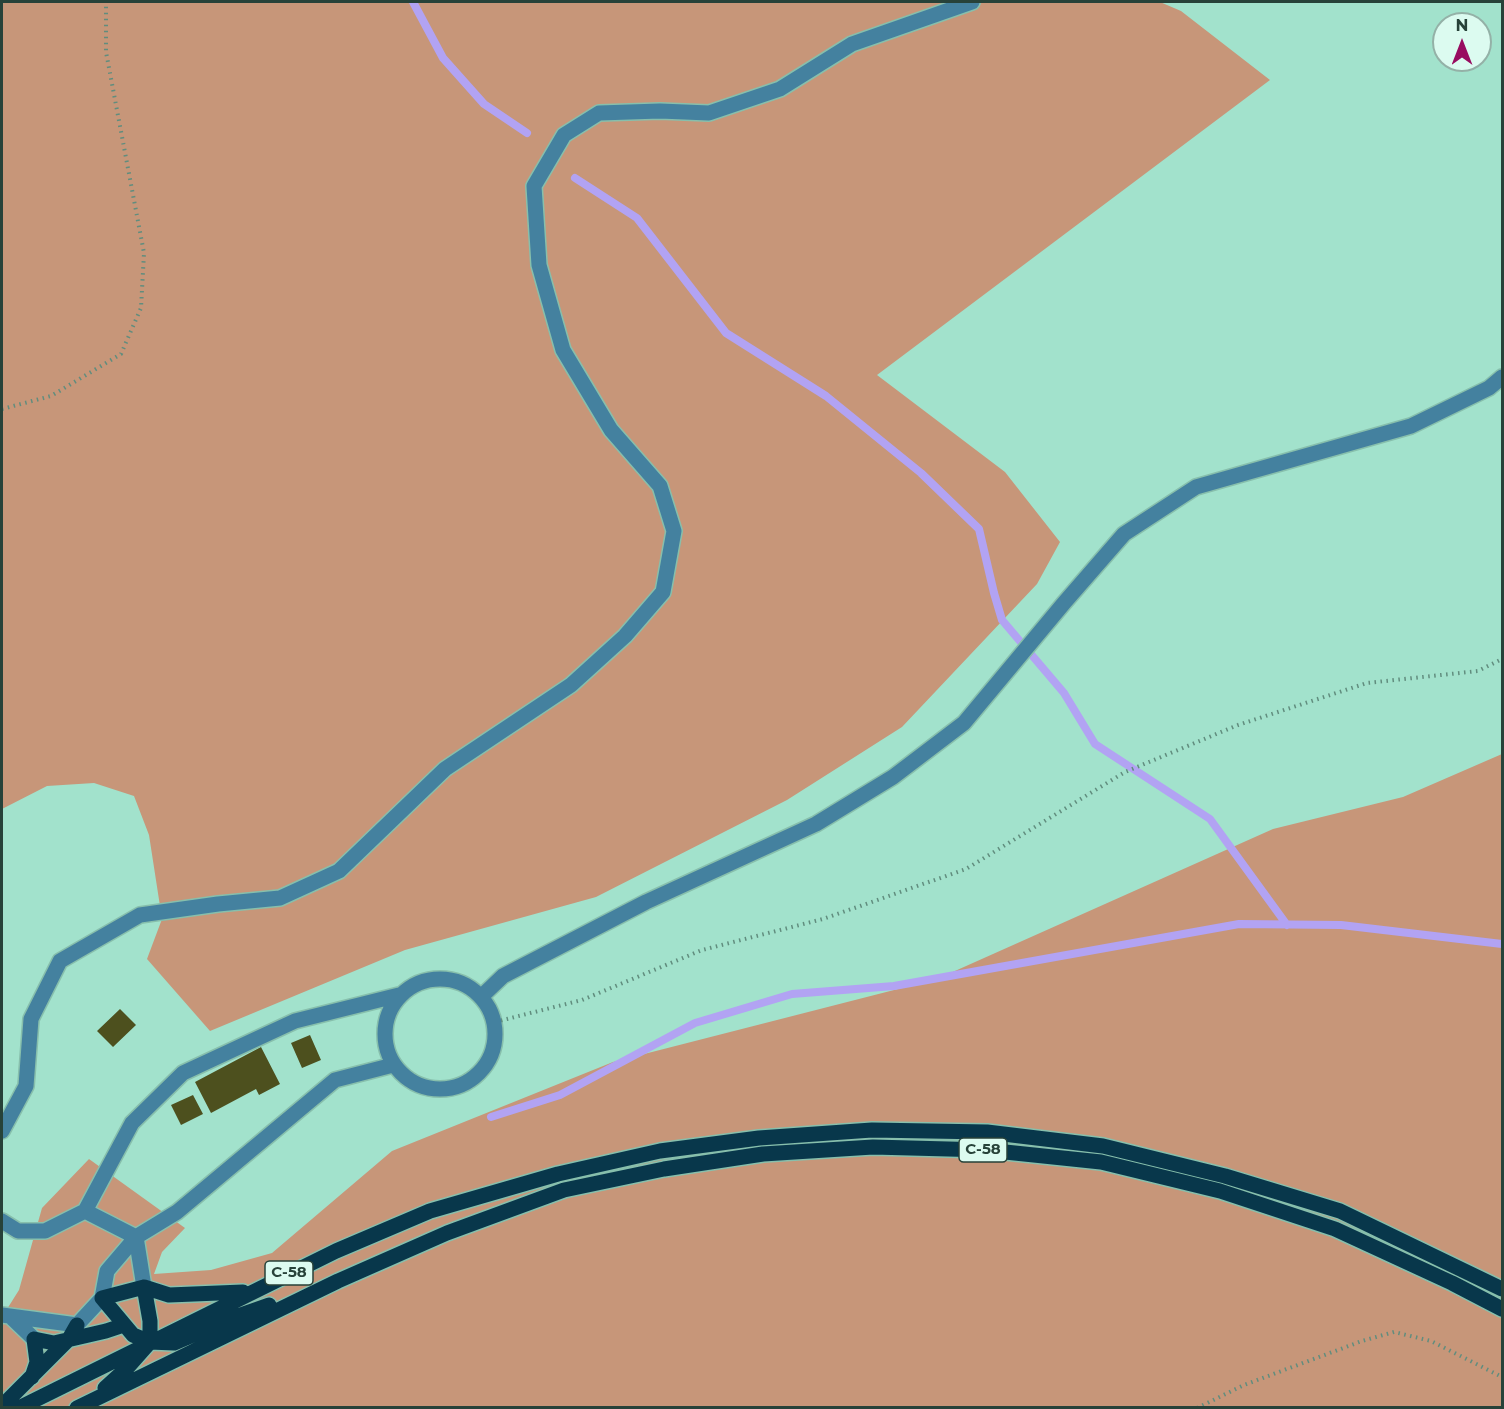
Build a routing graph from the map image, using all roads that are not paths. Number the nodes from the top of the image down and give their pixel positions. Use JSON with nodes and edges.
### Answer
{"nodes":[{"id":1,"x":972,"y":2,"type":"edge"},
{"id":2,"x":1503,"y":377,"type":"edge"},
{"id":3,"x":399,"y":995,"type":"junction"},
{"id":4,"x":482,"y":996,"type":"junction"},
{"id":5,"x":393,"y":1065,"type":"junction"},
{"id":6,"x":2,"y":1131,"type":"edge"},
{"id":7,"x":84,"y":1211,"type":"junction"},
{"id":8,"x":2,"y":1221,"type":"edge"},
{"id":9,"x":136,"y":1237,"type":"junction"},
{"id":10,"x":338,"y":1281,"type":"junction"},
{"id":11,"x":144,"y":1287,"type":"junction"},
{"id":12,"x":1503,"y":1289,"type":"edge"},
{"id":13,"x":252,"y":1291,"type":"junction"},
{"id":14,"x":102,"y":1298,"type":"junction"},
{"id":15,"x":1503,"y":1309,"type":"edge"},
{"id":16,"x":6,"y":1316,"type":"edge"},
{"id":17,"x":77,"y":1325,"type":"junction"},
{"id":18,"x":124,"y":1325,"type":"junction"},
{"id":19,"x":34,"y":1339,"type":"junction"},
{"id":20,"x":69,"y":1339,"type":"junction"},
{"id":21,"x":150,"y":1342,"type":"junction"},
{"id":22,"x":32,"y":1377,"type":"junction"},
{"id":23,"x":84,"y":1404,"type":"edge"},
{"id":24,"x":2,"y":1406,"type":"edge"},
{"id":25,"x":19,"y":1407,"type":"edge"}],
"edges":[{"from":1,"to":6,"type":"lane"},
{"from":2,"to":4,"type":"lane"},
{"from":3,"to":4,"type":"lane"},
{"from":3,"to":5,"type":"lane"},
{"from":3,"to":7,"type":"lane"},
{"from":4,"to":5,"type":"lane"},
{"from":5,"to":9,"type":"lane"},
{"from":7,"to":8,"type":"lane"},
{"from":7,"to":9,"type":"lane"},
{"from":9,"to":11,"type":"lane"},
{"from":9,"to":14,"type":"lane"},
{"from":10,"to":15,"type":"main road","number":"C-58"},
{"from":10,"to":21,"type":"main road"},
{"from":10,"to":23,"type":"main road","number":"C-58"},
{"from":11,"to":13,"type":"main road"},
{"from":11,"to":14,"type":"main road"},
{"from":11,"to":21,"type":"main road"},
{"from":12,"to":13,"type":"main road","number":"C-58"},
{"from":13,"to":21,"type":"main road","number":"C-58"},
{"from":14,"to":17,"type":"lane"},
{"from":14,"to":18,"type":"main road"},
{"from":16,"to":17,"type":"lane"},
{"from":16,"to":19,"type":"lane"},
{"from":17,"to":20,"type":"main road"},
{"from":18,"to":20,"type":"main road"},
{"from":18,"to":21,"type":"main road"},
{"from":19,"to":20,"type":"main road"},
{"from":19,"to":22,"type":"main road"},
{"from":20,"to":22,"type":"main road"},
{"from":21,"to":23,"type":"main road"},
{"from":21,"to":25,"type":"main road","number":"C-58"},
{"from":22,"to":24,"type":"main road"}]}
